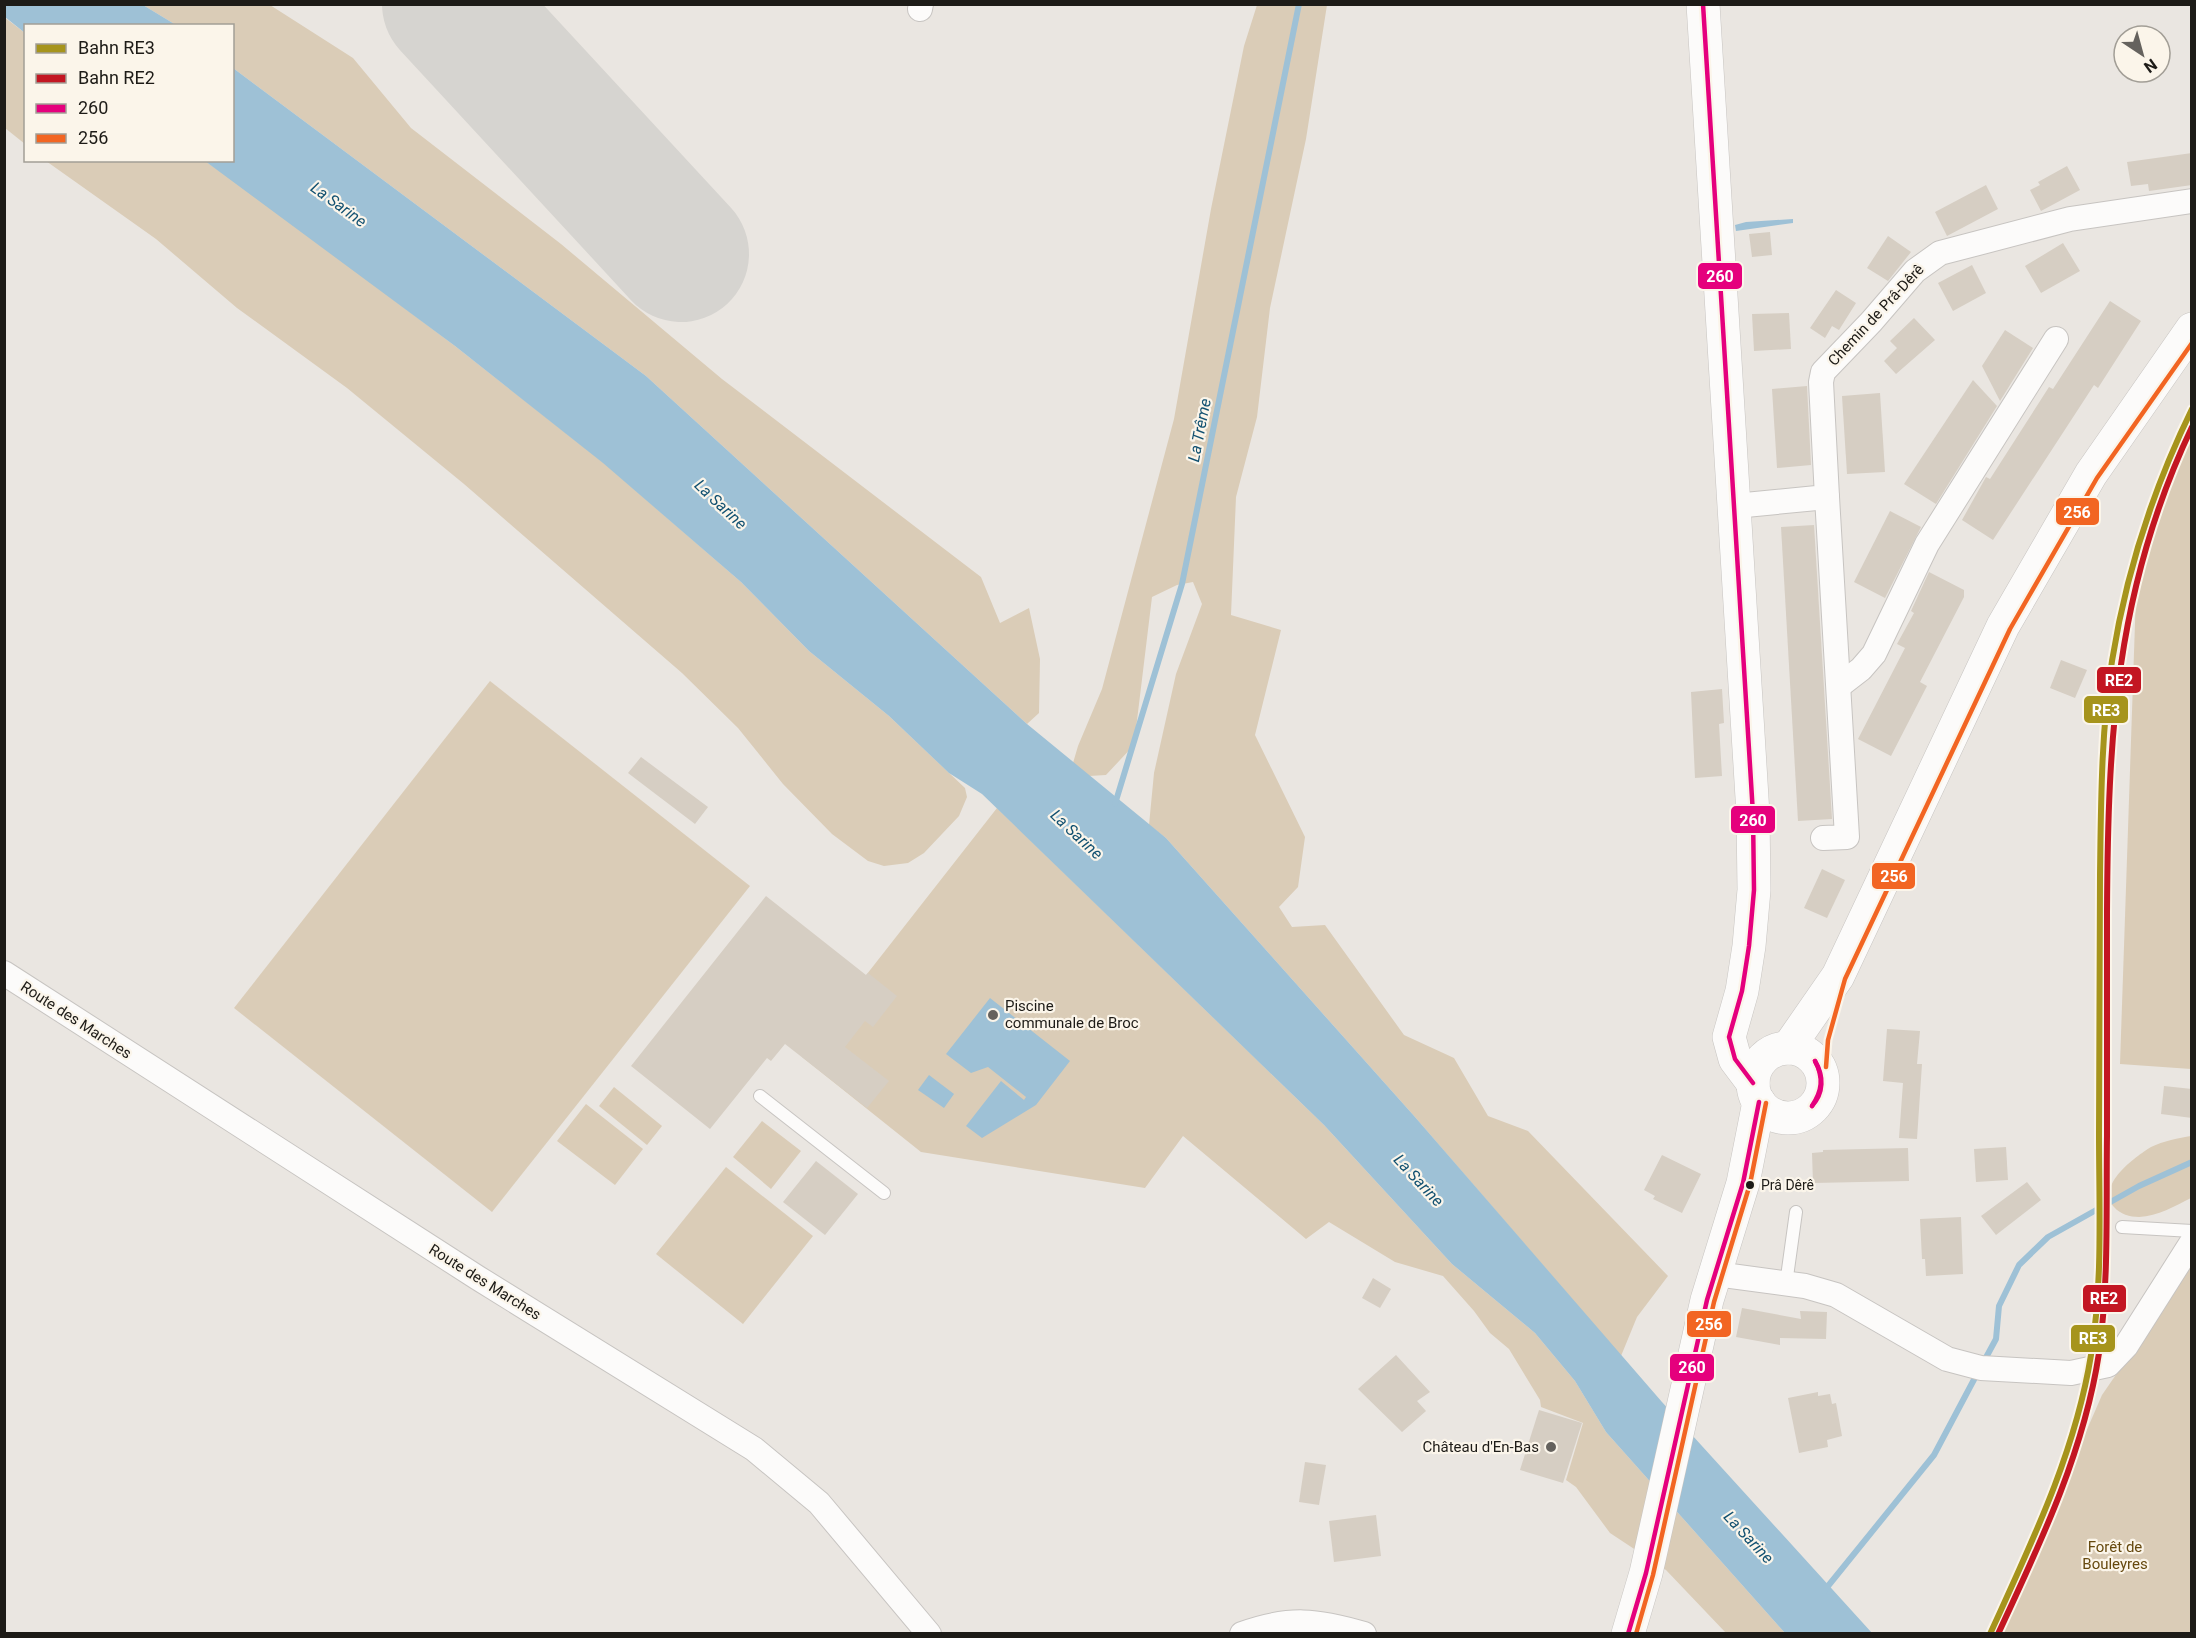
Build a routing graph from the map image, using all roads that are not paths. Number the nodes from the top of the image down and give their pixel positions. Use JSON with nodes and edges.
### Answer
{"nodes":[{"id":1,"x":1703,"y":4,"type":"edge"},
{"id":2,"x":2192,"y":201,"type":"edge"},
{"id":3,"x":2192,"y":328,"type":"edge"},
{"id":4,"x":2056,"y":339,"type":"dead end"},
{"id":5,"x":1827,"y":497,"type":"junction"},
{"id":6,"x":1736,"y":506,"type":"junction"},
{"id":7,"x":1839,"y":686,"type":"junction"},
{"id":8,"x":1822,"y":838,"type":"dead end"},
{"id":9,"x":4,"y":973,"type":"edge"},
{"id":10,"x":1838,"y":976,"type":"junction"},
{"id":11,"x":1742,"y":991,"type":"junction"},
{"id":12,"x":1782,"y":1049,"type":"junction"},
{"id":13,"x":1819,"y":1066,"type":"junction"},
{"id":14,"x":1756,"y":1092,"type":"junction"},
{"id":15,"x":760,"y":1096,"type":"dead end"},
{"id":16,"x":1790,"y":1117,"type":"junction"},
{"id":17,"x":1743,"y":1183,"type":"junction"},
{"id":18,"x":884,"y":1193,"type":"dead end"},
{"id":19,"x":1796,"y":1212,"type":"dead end"},
{"id":20,"x":2122,"y":1227,"type":"dead end"},
{"id":21,"x":2192,"y":1231,"type":"edge"},
{"id":22,"x":2192,"y":1242,"type":"edge"},
{"id":23,"x":1716,"y":1274,"type":"junction"},
{"id":24,"x":1786,"y":1284,"type":"junction"},
{"id":25,"x":929,"y":1634,"type":"edge"},
{"id":26,"x":1242,"y":1634,"type":"edge"},
{"id":27,"x":1364,"y":1634,"type":"edge"},
{"id":28,"x":1628,"y":1634,"type":"edge"}],
"edges":[{"from":1,"to":6,"type":"main road"},
{"from":2,"to":5,"type":"street","name":"Chemin de Prâ-Dêrê"},
{"from":3,"to":10,"type":"main road"},
{"from":4,"to":7,"type":"street"},
{"from":5,"to":6,"type":"street"},
{"from":5,"to":7,"type":"street","name":"Chemin de Prâ-Dêrê"},
{"from":6,"to":11,"type":"main road"},
{"from":7,"to":8,"type":"street","name":"Chemin de Prâ-Dêrê"},
{"from":9,"to":25,"type":"street","name":"Route des Marches"},
{"from":10,"to":12,"type":"main road"},
{"from":10,"to":13,"type":"main road"},
{"from":11,"to":12,"type":"main road"},
{"from":11,"to":14,"type":"main road"},
{"from":12,"to":13,"type":"main road"},
{"from":12,"to":14,"type":"main road"},
{"from":13,"to":16,"type":"main road"},
{"from":14,"to":16,"type":"main road"},
{"from":14,"to":17,"type":"main road"},
{"from":15,"to":18,"type":"lane"},
{"from":16,"to":17,"type":"main road"},
{"from":17,"to":23,"type":"main road"},
{"from":19,"to":24,"type":"lane"},
{"from":20,"to":21,"type":"lane"},
{"from":22,"to":24,"type":"street"},
{"from":23,"to":24,"type":"street"},
{"from":23,"to":28,"type":"main road"},
{"from":26,"to":27,"type":"street"}]}
